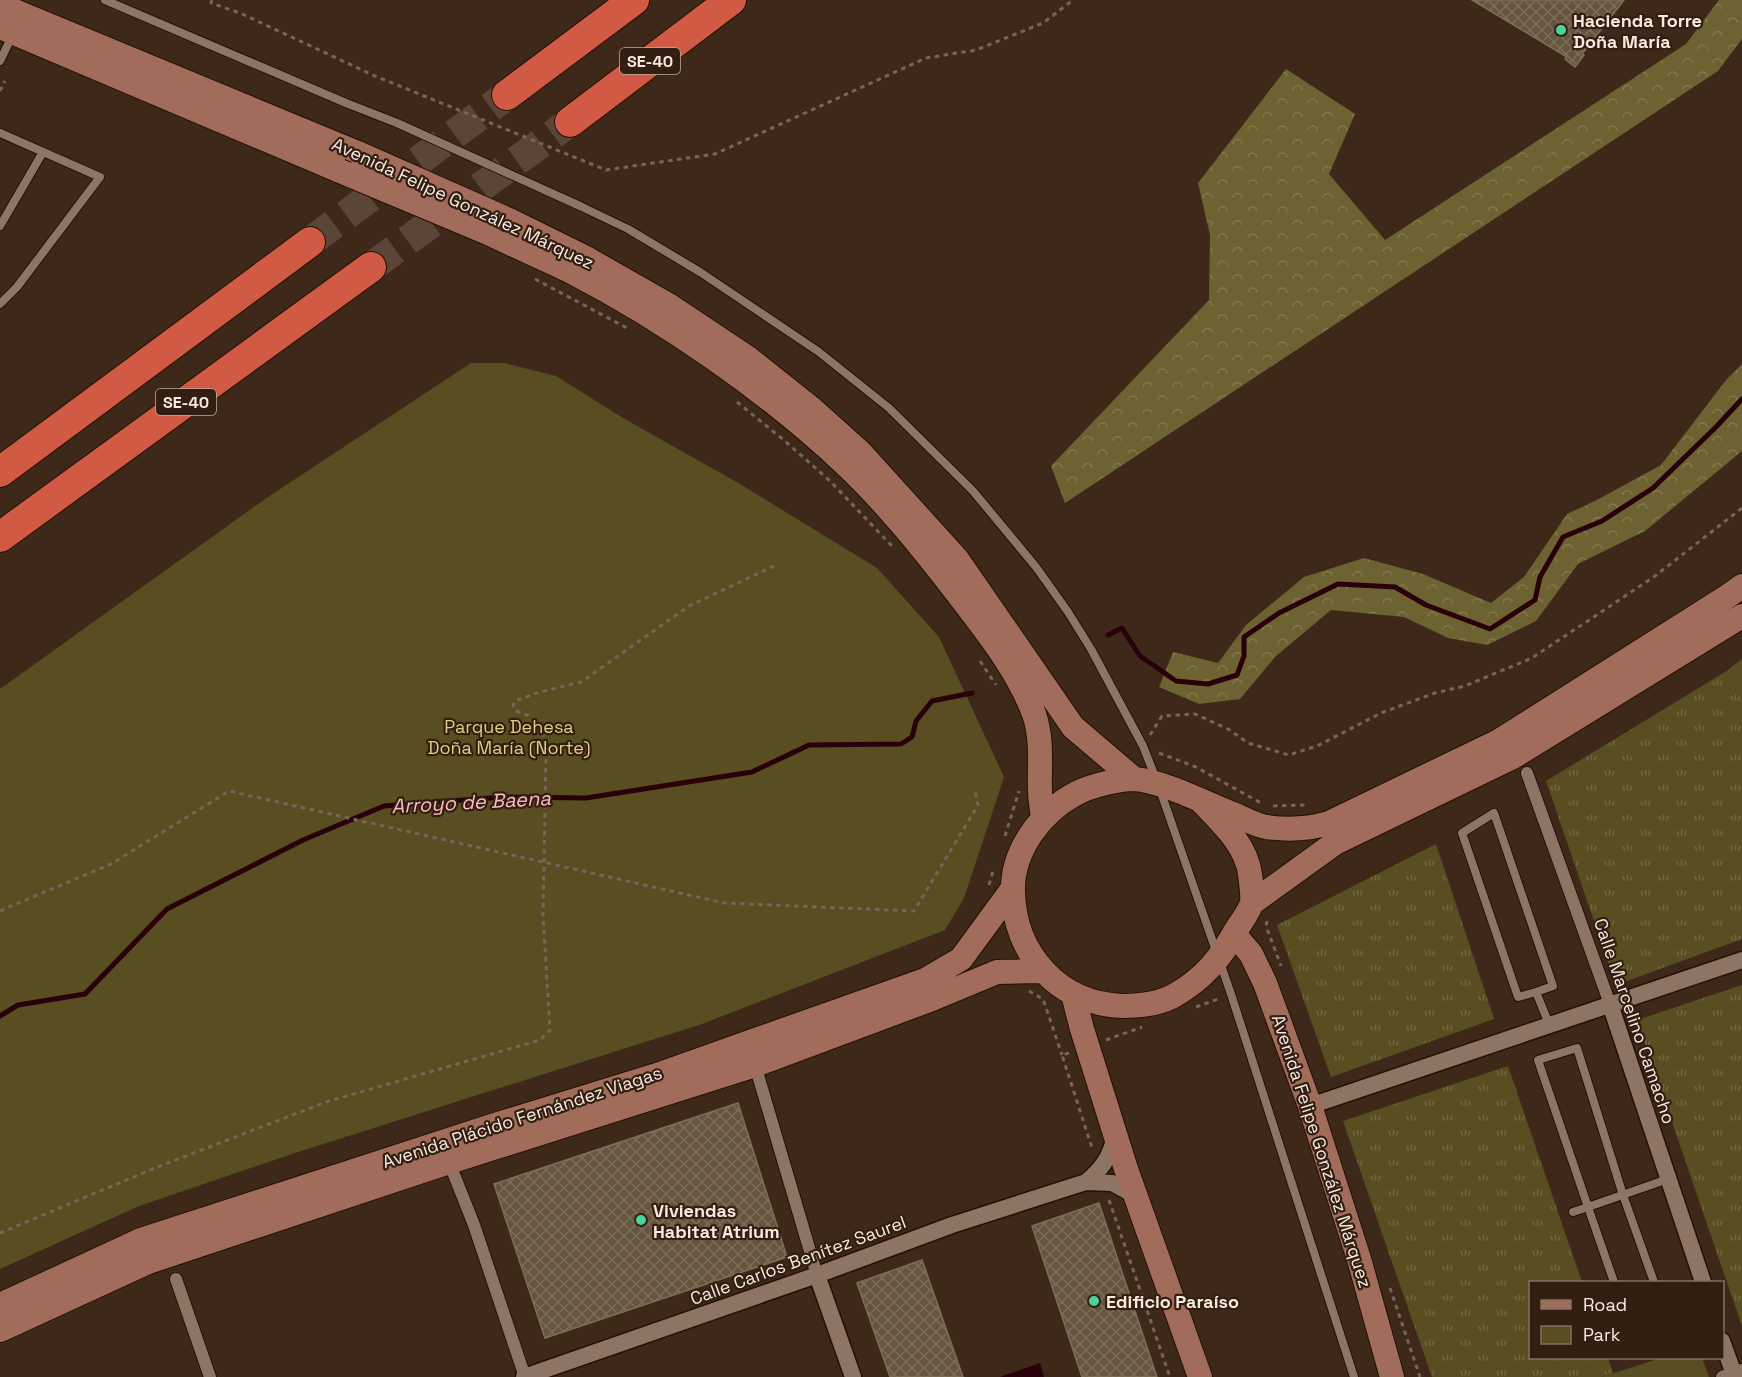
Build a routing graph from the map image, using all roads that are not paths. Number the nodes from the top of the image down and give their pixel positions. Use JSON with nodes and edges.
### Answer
{"nodes":[{"id":1,"x":105,"y":0,"type":"edge"},
{"id":2,"x":634,"y":0,"type":"edge"},
{"id":3,"x":731,"y":0,"type":"edge"},
{"id":4,"x":0,"y":5,"type":"edge"},
{"id":5,"x":7,"y":29,"type":"edge"},
{"id":6,"x":0,"y":61,"type":"edge"},
{"id":7,"x":507,"y":95,"type":"tunnel mouth"},
{"id":8,"x":570,"y":122,"type":"tunnel mouth"},
{"id":9,"x":0,"y":134,"type":"edge"},
{"id":10,"x":43,"y":152,"type":"junction"},
{"id":11,"x":0,"y":226,"type":"edge"},
{"id":12,"x":310,"y":242,"type":"tunnel mouth"},
{"id":13,"x":371,"y":267,"type":"tunnel mouth"},
{"id":14,"x":0,"y":304,"type":"edge"},
{"id":15,"x":0,"y":472,"type":"edge"},
{"id":16,"x":0,"y":537,"type":"edge"},
{"id":17,"x":1742,"y":586,"type":"edge"},
{"id":18,"x":1742,"y":616,"type":"edge"},
{"id":19,"x":1527,"y":773,"type":"dead end"},
{"id":20,"x":1134,"y":779,"type":"junction"},
{"id":21,"x":1158,"y":784,"type":"junction"},
{"id":22,"x":1201,"y":801,"type":"junction"},
{"id":23,"x":1043,"y":818,"type":"junction"},
{"id":24,"x":1013,"y":888,"type":"junction"},
{"id":25,"x":1252,"y":903,"type":"junction"},
{"id":26,"x":1234,"y":934,"type":"junction"},
{"id":27,"x":1218,"y":959,"type":"junction"},
{"id":28,"x":1742,"y":960,"type":"edge"},
{"id":29,"x":1042,"y":970,"type":"junction"},
{"id":30,"x":1536,"y":992,"type":"junction"},
{"id":31,"x":1073,"y":994,"type":"junction"},
{"id":32,"x":1610,"y":1004,"type":"junction"},
{"id":33,"x":1549,"y":1024,"type":"junction"},
{"id":34,"x":755,"y":1065,"type":"junction"},
{"id":35,"x":1310,"y":1106,"type":"junction"},
{"id":36,"x":1116,"y":1135,"type":"junction"},
{"id":37,"x":449,"y":1162,"type":"junction"},
{"id":38,"x":1096,"y":1178,"type":"junction"},
{"id":39,"x":1668,"y":1179,"type":"junction"},
{"id":40,"x":1623,"y":1195,"type":"junction"},
{"id":41,"x":1136,"y":1196,"type":"junction"},
{"id":42,"x":1588,"y":1207,"type":"junction"},
{"id":43,"x":1573,"y":1212,"type":"dead end"},
{"id":44,"x":817,"y":1275,"type":"junction"},
{"id":45,"x":176,"y":1279,"type":"dead end"},
{"id":46,"x":1614,"y":1281,"type":"edge"},
{"id":47,"x":1654,"y":1281,"type":"edge"},
{"id":48,"x":1703,"y":1281,"type":"edge"},
{"id":49,"x":0,"y":1305,"type":"edge"},
{"id":50,"x":0,"y":1330,"type":"edge"},
{"id":51,"x":1724,"y":1347,"type":"edge"},
{"id":52,"x":1733,"y":1374,"type":"edge"},
{"id":53,"x":210,"y":1377,"type":"edge"},
{"id":54,"x":525,"y":1377,"type":"edge"},
{"id":55,"x":853,"y":1377,"type":"edge"},
{"id":56,"x":1200,"y":1377,"type":"edge"},
{"id":57,"x":1354,"y":1377,"type":"edge"},
{"id":58,"x":1392,"y":1377,"type":"edge"}],
"edges":[{"from":1,"to":21,"type":"lane","bridge":true},
{"from":2,"to":7,"type":"highway"},
{"from":3,"to":8,"type":"highway","name":"SE-40","number":"SE-40"},
{"from":4,"to":20,"type":"main road","name":"Avenida Felipe González Márquez","bridge":true},
{"from":5,"to":6,"type":"lane"},
{"from":5,"to":23,"type":"main road","name":"Avenida Felipe González Márquez","bridge":true},
{"from":9,"to":10,"type":"lane"},
{"from":10,"to":11,"type":"lane"},
{"from":10,"to":14,"type":"lane"},
{"from":12,"to":15,"type":"highway","name":"SE-40","number":"SE-40"},
{"from":13,"to":16,"type":"highway","name":"SE-40","number":"SE-40"},
{"from":17,"to":22,"type":"main road"},
{"from":18,"to":25,"type":"main road"},
{"from":19,"to":32,"type":"street","name":"Calle Marcelino Camacho"},
{"from":20,"to":21,"type":"main road"},
{"from":20,"to":23,"type":"main road"},
{"from":21,"to":22,"type":"main road"},
{"from":21,"to":27,"type":"lane"},
{"from":22,"to":25,"type":"main road"},
{"from":23,"to":24,"type":"main road"},
{"from":24,"to":29,"type":"main road"},
{"from":24,"to":49,"type":"main road","name":"Avenida Plácido Fernández Viagas"},
{"from":25,"to":26,"type":"main road"},
{"from":26,"to":27,"type":"main road"},
{"from":26,"to":35,"type":"main road","name":"Avenida Felipe González Márquez"},
{"from":27,"to":31,"type":"main road"},
{"from":27,"to":57,"type":"lane"},
{"from":28,"to":32,"type":"street"},
{"from":29,"to":31,"type":"main road"},
{"from":29,"to":34,"type":"main road","name":"Avenida Plácido Fernández Viagas"},
{"from":30,"to":30,"type":"lane"},
{"from":30,"to":33,"type":"lane"},
{"from":31,"to":36,"type":"main road"},
{"from":32,"to":33,"type":"street"},
{"from":32,"to":39,"type":"street","name":"Calle Marcelino Camacho"},
{"from":33,"to":35,"type":"street"},
{"from":34,"to":37,"type":"main road","name":"Avenida Plácido Fernández Viagas"},
{"from":34,"to":44,"type":"street"},
{"from":35,"to":58,"type":"main road","name":"Avenida Felipe González Márquez"},
{"from":36,"to":38,"type":"street"},
{"from":36,"to":41,"type":"main road"},
{"from":37,"to":50,"type":"main road","name":"Avenida Plácido Fernández Viagas"},
{"from":37,"to":54,"type":"street"},
{"from":38,"to":41,"type":"street"},
{"from":38,"to":44,"type":"street","name":"Calle Carlos Benítez Saurel"},
{"from":39,"to":40,"type":"lane"},
{"from":39,"to":48,"type":"street","name":"Calle Marcelino Camacho"},
{"from":40,"to":42,"type":"lane"},
{"from":40,"to":42,"type":"lane"},
{"from":40,"to":47,"type":"lane"},
{"from":41,"to":56,"type":"main road"},
{"from":42,"to":43,"type":"lane"},
{"from":42,"to":46,"type":"lane"},
{"from":44,"to":54,"type":"street","name":"Calle Carlos Benítez Saurel"},
{"from":44,"to":55,"type":"street"},
{"from":45,"to":53,"type":"street"},
{"from":51,"to":52,"type":"street"}]}
